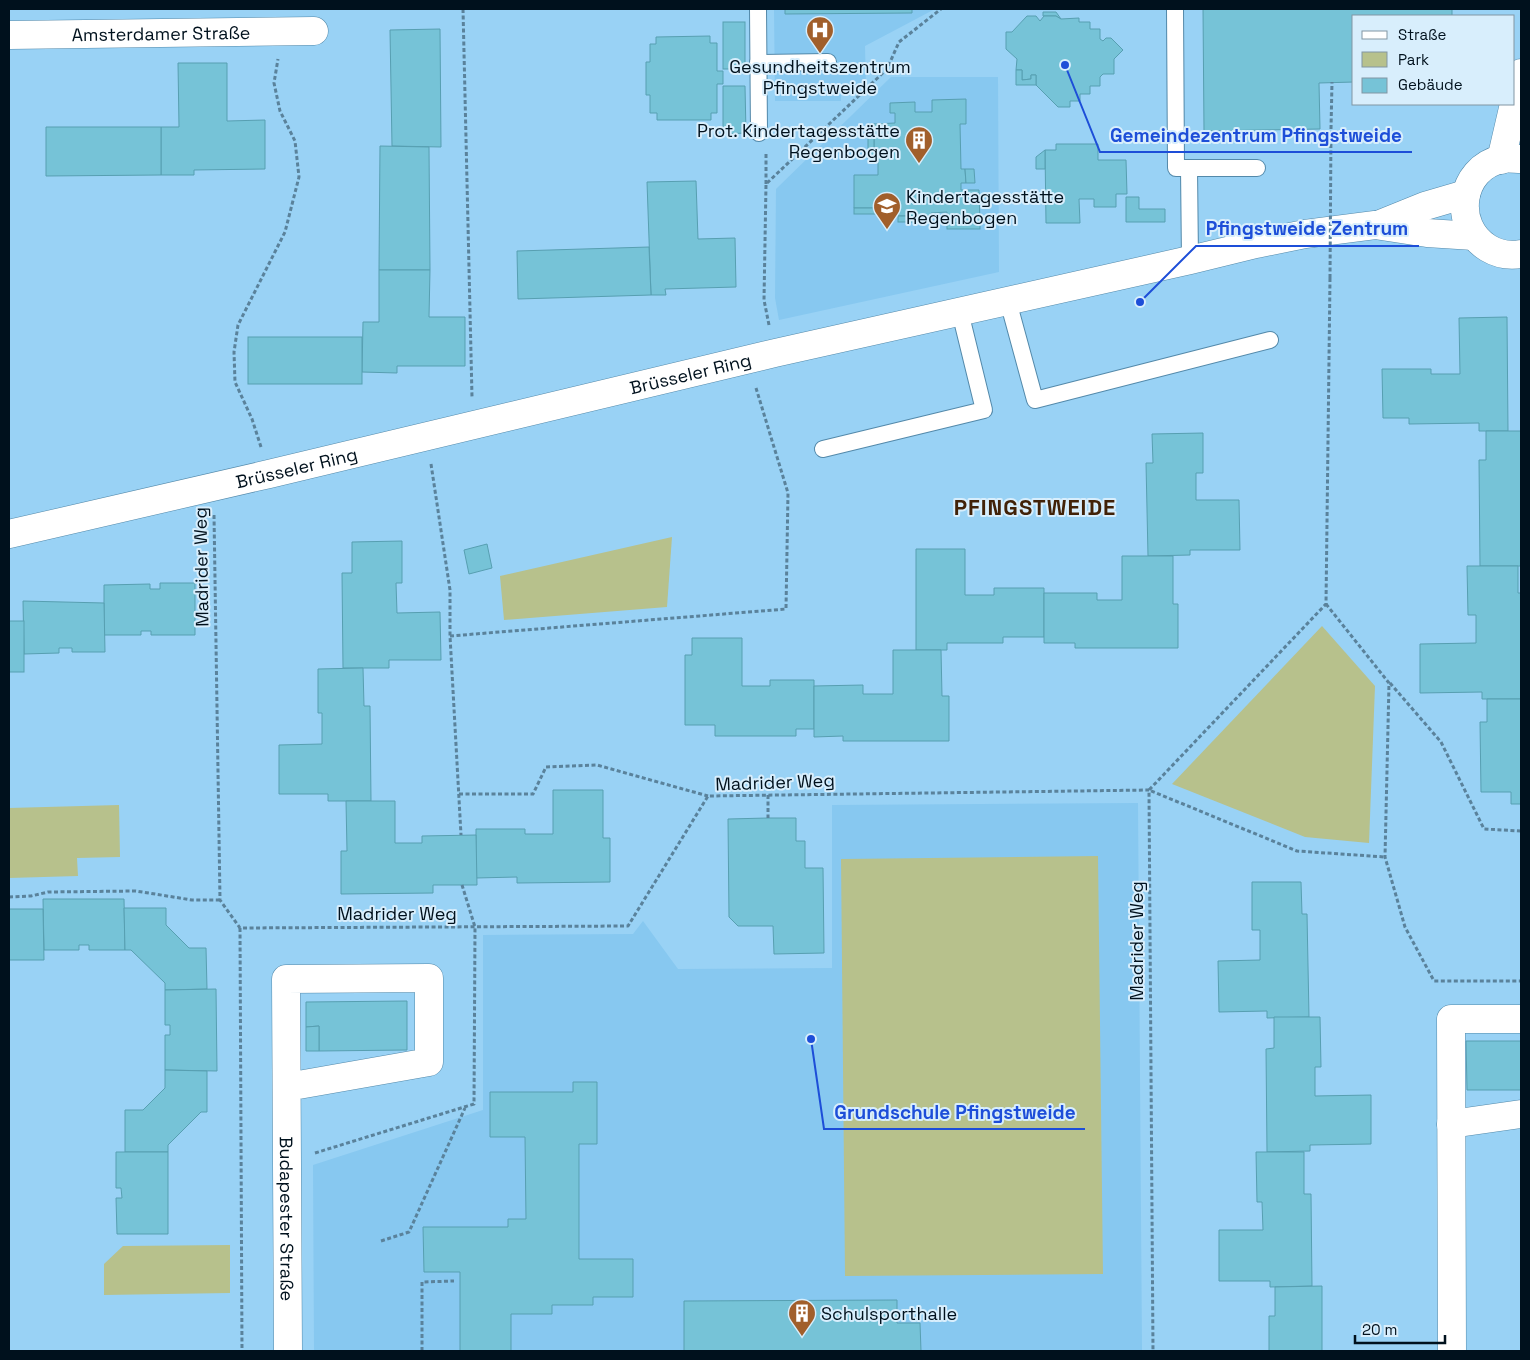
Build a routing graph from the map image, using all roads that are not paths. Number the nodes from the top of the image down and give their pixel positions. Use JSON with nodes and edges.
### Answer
{"nodes":[{"id":1,"x":758,"y":9,"type":"edge"},
{"id":2,"x":1175,"y":9,"type":"edge"},
{"id":3,"x":314,"y":31,"type":"dead end"},
{"id":4,"x":9,"y":35,"type":"edge"},
{"id":5,"x":828,"y":62,"type":"dead end"},
{"id":6,"x":758,"y":63,"type":"junction"},
{"id":7,"x":1521,"y":73,"type":"edge"},
{"id":8,"x":1515,"y":100,"type":"edge"},
{"id":9,"x":1514,"y":105,"type":"edge"},
{"id":10,"x":759,"y":133,"type":"dead end"},
{"id":11,"x":1511,"y":160,"type":"edge"},
{"id":12,"x":1189,"y":168,"type":"junction"},
{"id":13,"x":1256,"y":168,"type":"dead end"},
{"id":14,"x":1466,"y":194,"type":"junction"},
{"id":15,"x":1376,"y":226,"type":"junction"},
{"id":16,"x":1474,"y":236,"type":"junction"},
{"id":17,"x":1521,"y":254,"type":"edge"},
{"id":18,"x":1190,"y":260,"type":"junction"},
{"id":19,"x":1008,"y":301,"type":"junction"},
{"id":20,"x":960,"y":312,"type":"junction"},
{"id":21,"x":1270,"y":340,"type":"dead end"},
{"id":22,"x":823,"y":449,"type":"dead end"},
{"id":23,"x":9,"y":534,"type":"edge"},
{"id":24,"x":1521,"y":1019,"type":"edge"},
{"id":25,"x":287,"y":1086,"type":"junction"},
{"id":26,"x":1521,"y":1114,"type":"edge"},
{"id":27,"x":1451,"y":1124,"type":"junction"},
{"id":28,"x":288,"y":1351,"type":"edge"},
{"id":29,"x":1452,"y":1351,"type":"edge"}],
"edges":[{"from":1,"to":6,"type":"lane"},
{"from":2,"to":12,"type":"lane"},
{"from":3,"to":4,"type":"street","name":"Amsterdamer Straße"},
{"from":5,"to":6,"type":"lane"},
{"from":6,"to":10,"type":"lane"},
{"from":7,"to":8,"type":"street"},
{"from":9,"to":11,"type":"street"},
{"from":11,"to":14,"type":"street"},
{"from":12,"to":13,"type":"lane"},
{"from":12,"to":18,"type":"lane"},
{"from":14,"to":15,"type":"street","name":"Brüsseler Ring"},
{"from":14,"to":16,"type":"street"},
{"from":15,"to":16,"type":"street","name":"Brüsseler Ring"},
{"from":15,"to":18,"type":"street","name":"Brüsseler Ring"},
{"from":16,"to":17,"type":"street"},
{"from":18,"to":19,"type":"street","name":"Brüsseler Ring"},
{"from":19,"to":20,"type":"street","name":"Brüsseler Ring"},
{"from":19,"to":21,"type":"lane"},
{"from":20,"to":22,"type":"lane"},
{"from":20,"to":23,"type":"street","name":"Brüsseler Ring"},
{"from":24,"to":27,"type":"street"},
{"from":25,"to":25,"type":"street","name":"Budapester Straße"},
{"from":25,"to":28,"type":"street","name":"Budapester Straße"},
{"from":26,"to":27,"type":"street"},
{"from":27,"to":29,"type":"street"}]}
